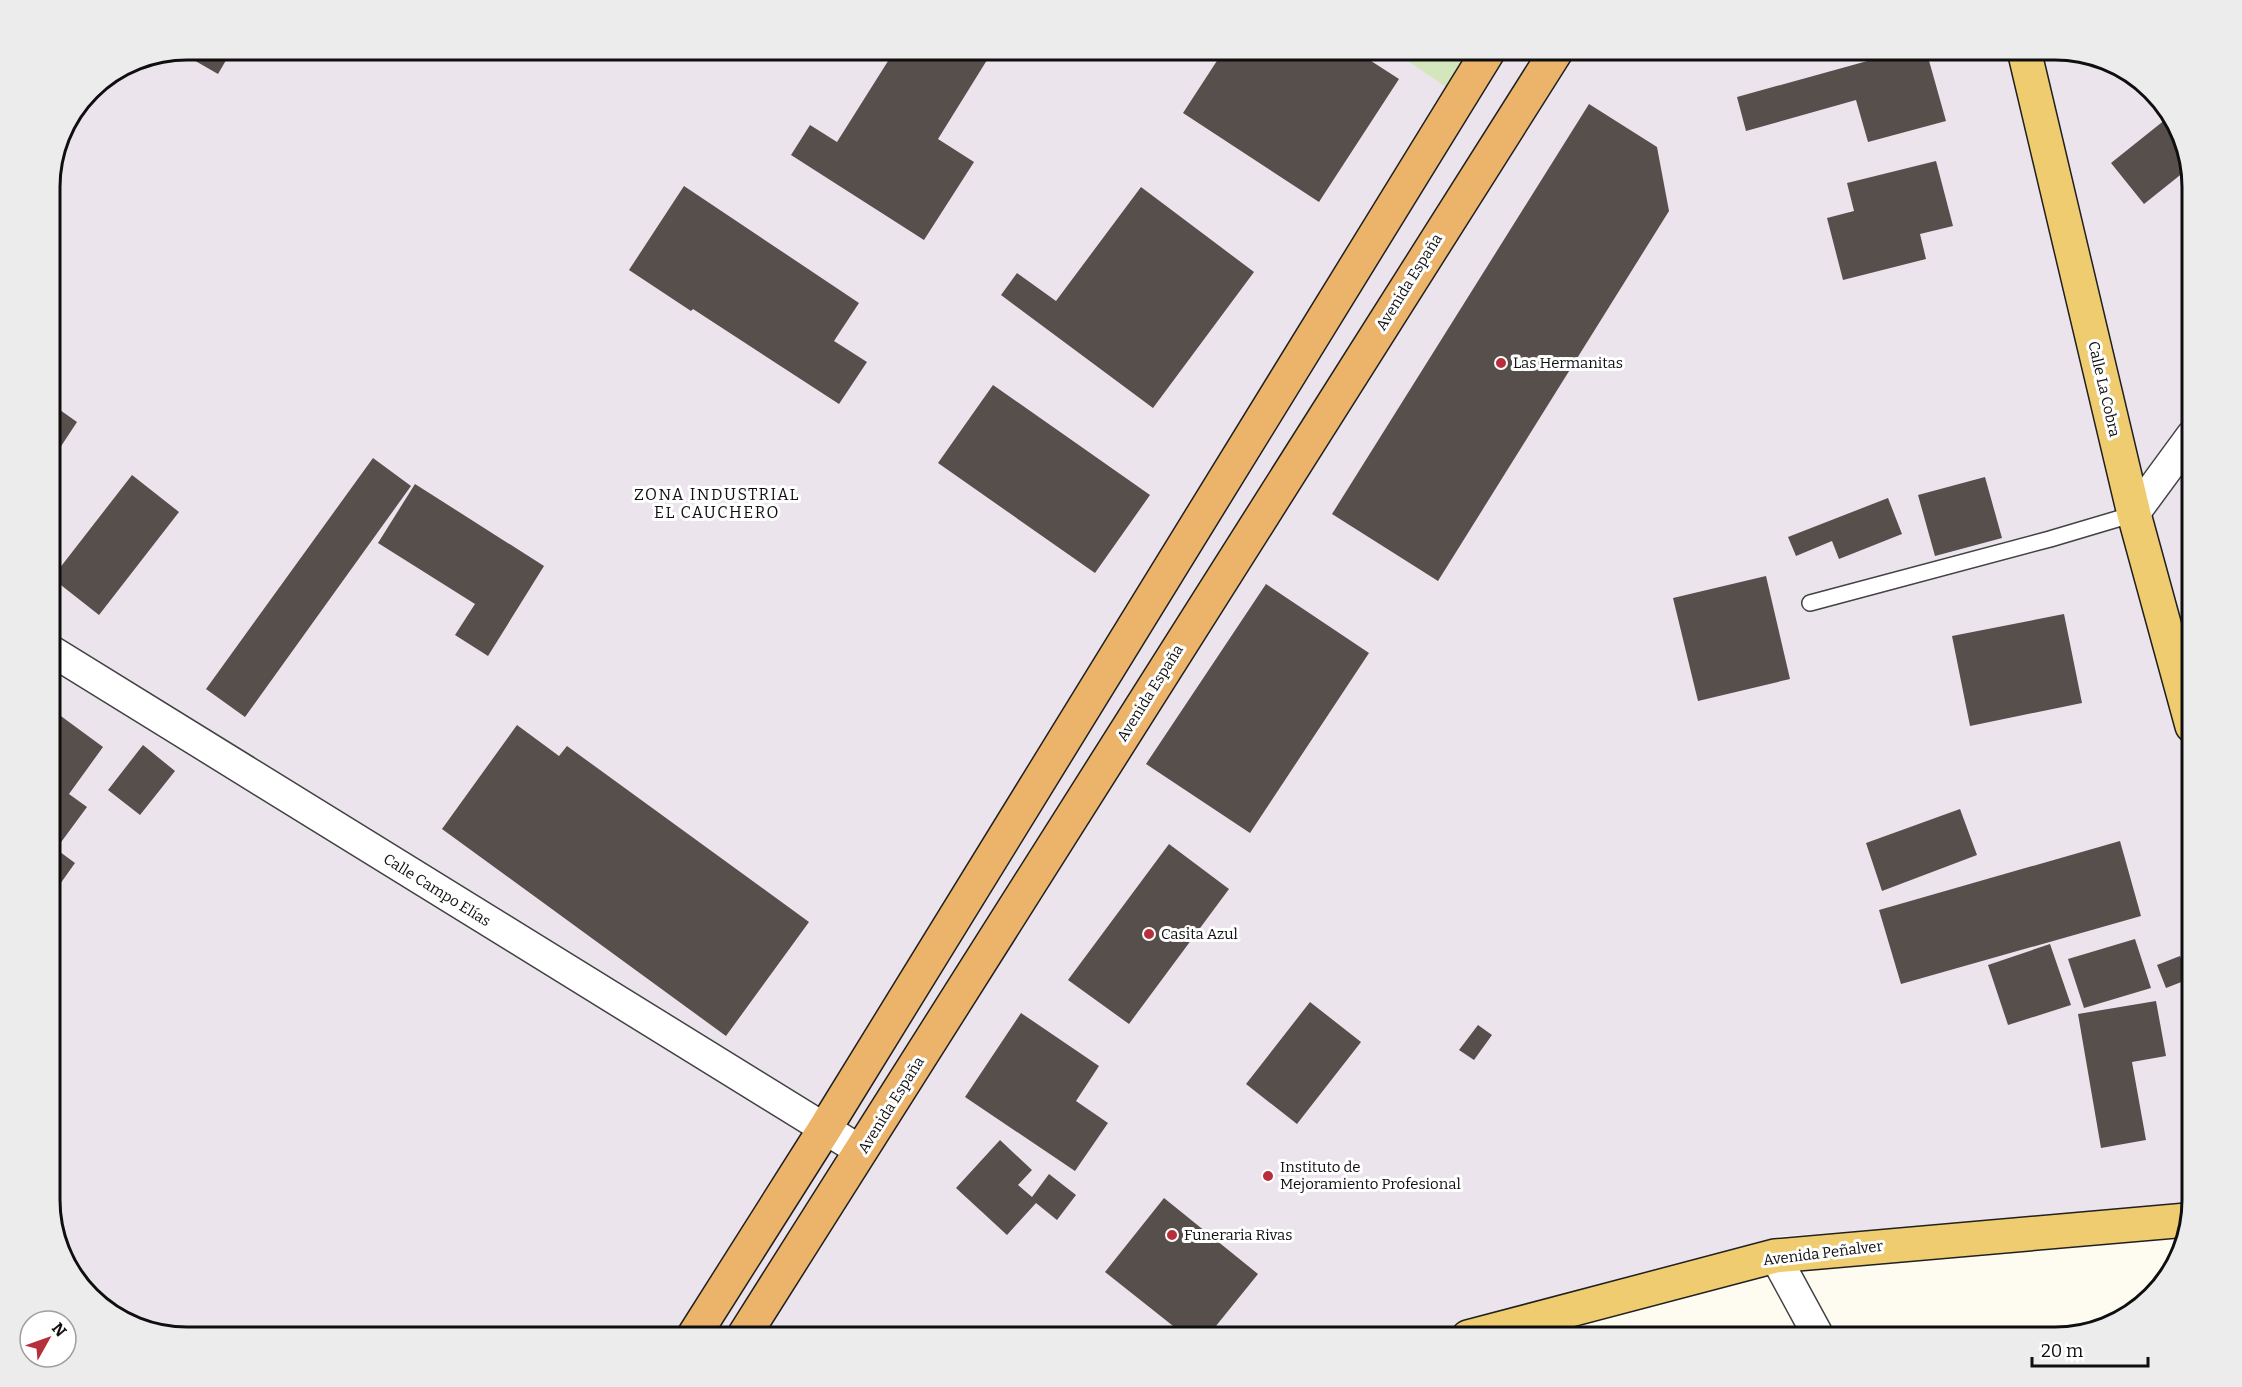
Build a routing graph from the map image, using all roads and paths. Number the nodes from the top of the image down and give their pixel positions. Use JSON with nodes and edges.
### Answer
{"nodes":[{"id":1,"x":1483,"y":60,"type":"edge"},
{"id":2,"x":1551,"y":60,"type":"edge"},
{"id":3,"x":2026,"y":60,"type":"edge"},
{"id":4,"x":2182,"y":449,"type":"edge"},
{"id":5,"x":2134,"y":514,"type":"junction"},
{"id":6,"x":1810,"y":603,"type":"dead end"},
{"id":7,"x":60,"y":656,"type":"edge"},
{"id":8,"x":2182,"y":689,"type":"edge"},
{"id":9,"x":824,"y":1130,"type":"junction"},
{"id":10,"x":861,"y":1151,"type":"junction"},
{"id":11,"x":2180,"y":1221,"type":"edge"},
{"id":12,"x":1775,"y":1256,"type":"junction"},
{"id":13,"x":700,"y":1327,"type":"edge"},
{"id":14,"x":750,"y":1327,"type":"edge"},
{"id":15,"x":1509,"y":1327,"type":"edge"},
{"id":16,"x":1813,"y":1327,"type":"edge"}],
"edges":[{"from":1,"to":9,"type":"highway"},
{"from":2,"to":10,"type":"highway","name":"Avenida España"},
{"from":3,"to":5,"type":"main road","name":"Calle La Cobra"},
{"from":4,"to":5,"type":"street"},
{"from":5,"to":6,"type":"lane"},
{"from":5,"to":8,"type":"main road","name":"Calle La Cobra"},
{"from":7,"to":9,"type":"street","name":"Calle Campo Elías"},
{"from":9,"to":10,"type":"street","name":"Calle Campo Elías"},
{"from":9,"to":13,"type":"highway"},
{"from":10,"to":14,"type":"highway","name":"Avenida España"},
{"from":11,"to":12,"type":"main road","name":"Avenida Peñalver"},
{"from":12,"to":15,"type":"main road","name":"Avenida Peñalver"},
{"from":12,"to":16,"type":"street"}]}
